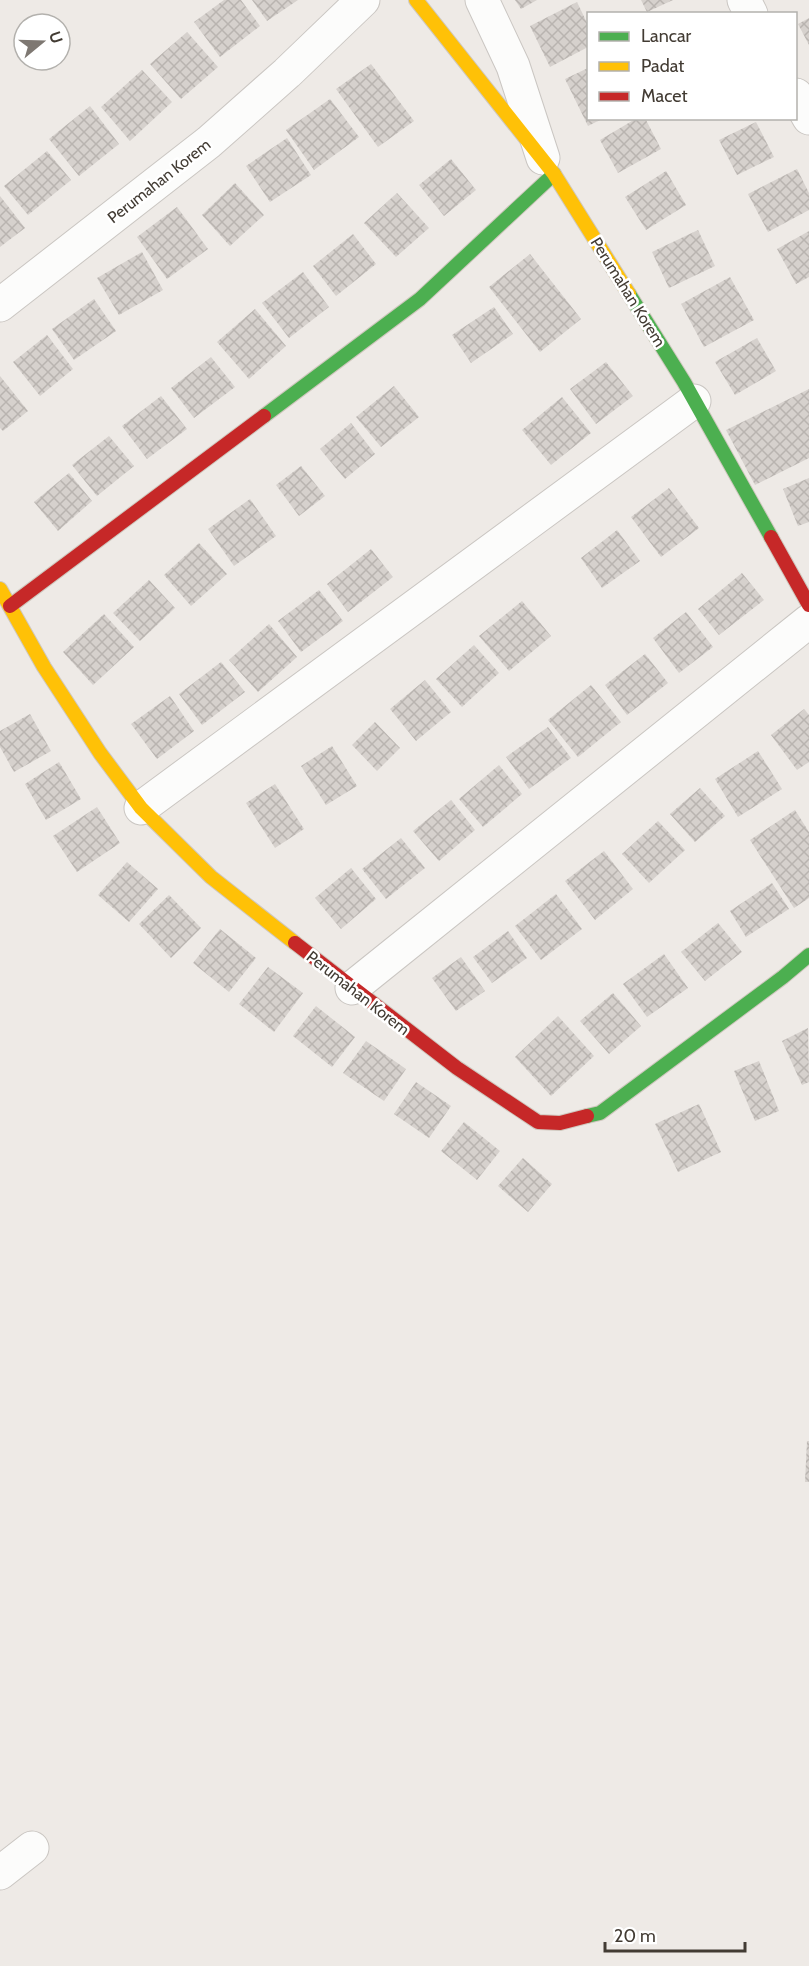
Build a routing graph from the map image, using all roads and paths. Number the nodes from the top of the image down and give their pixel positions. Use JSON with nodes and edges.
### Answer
{"nodes":[{"id":1,"x":363,"y":0,"type":"edge"},
{"id":2,"x":416,"y":0,"type":"edge"},
{"id":3,"x":482,"y":0,"type":"edge"},
{"id":4,"x":797,"y":98,"type":"edge"},
{"id":5,"x":809,"y":118,"type":"edge"},
{"id":6,"x":549,"y":167,"type":"junction"},
{"id":7,"x":0,"y":305,"type":"edge"},
{"id":8,"x":694,"y":401,"type":"junction"},
{"id":9,"x":0,"y":589,"type":"edge"},
{"id":10,"x":809,"y":605,"type":"edge"},
{"id":11,"x":10,"y":606,"type":"junction"},
{"id":12,"x":809,"y":621,"type":"edge"},
{"id":13,"x":141,"y":808,"type":"junction"},
{"id":14,"x":809,"y":955,"type":"edge"},
{"id":15,"x":352,"y":988,"type":"junction"},
{"id":16,"x":32,"y":1848,"type":"dead end"},
{"id":17,"x":0,"y":1873,"type":"edge"}],
"edges":[{"from":1,"to":7,"type":"street","name":"Perumahan Korem"},
{"from":2,"to":6,"type":"street","name":"Perumahan Korem"},
{"from":3,"to":6,"type":"street"},
{"from":4,"to":5,"type":"street"},
{"from":6,"to":8,"type":"street","name":"Perumahan Korem"},
{"from":6,"to":11,"type":"street"},
{"from":8,"to":10,"type":"street","name":"Perumahan Korem"},
{"from":8,"to":13,"type":"street"},
{"from":9,"to":11,"type":"street","name":"Perumahan Korem"},
{"from":11,"to":13,"type":"street","name":"Perumahan Korem"},
{"from":12,"to":15,"type":"street"},
{"from":13,"to":15,"type":"street","name":"Perumahan Korem"},
{"from":14,"to":15,"type":"street","name":"Perumahan Korem"},
{"from":16,"to":17,"type":"street"}]}
